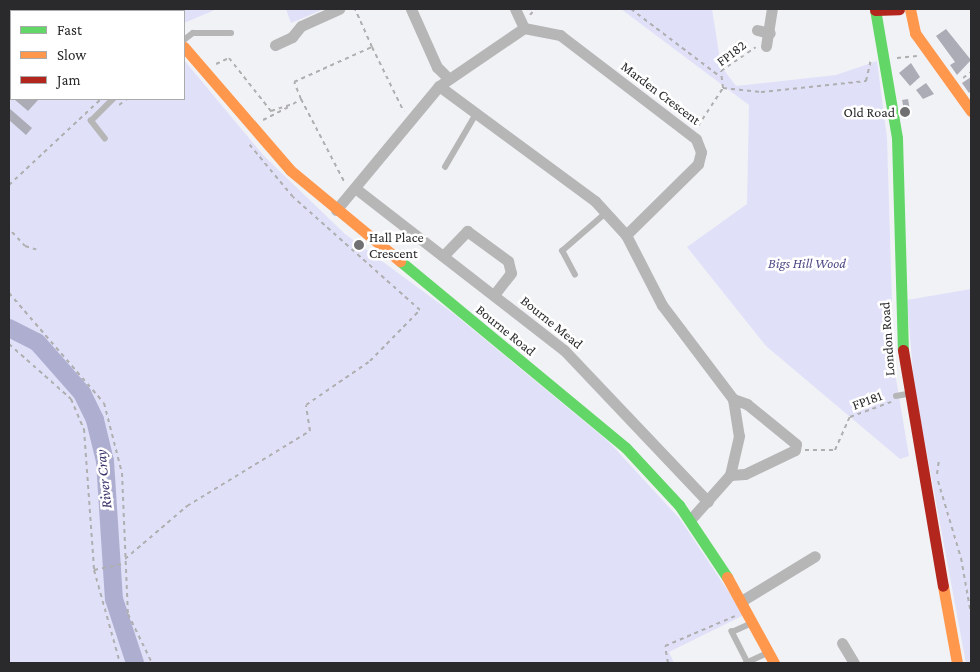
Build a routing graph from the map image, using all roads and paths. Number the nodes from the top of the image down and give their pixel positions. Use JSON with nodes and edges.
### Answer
{"nodes":[{"id":1,"x":339,"y":9,"type":"edge"},
{"id":2,"x":355,"y":9,"type":"edge"},
{"id":3,"x":411,"y":9,"type":"edge"},
{"id":4,"x":515,"y":9,"type":"edge"},
{"id":5,"x":631,"y":9,"type":"edge"},
{"id":6,"x":772,"y":9,"type":"edge"},
{"id":7,"x":875,"y":9,"type":"edge"},
{"id":8,"x":898,"y":9,"type":"edge"},
{"id":9,"x":910,"y":9,"type":"edge"},
{"id":10,"x":524,"y":28,"type":"junction"},
{"id":11,"x":756,"y":30,"type":"dead end"},
{"id":12,"x":231,"y":33,"type":"dead end"},
{"id":13,"x":770,"y":33,"type":"junction"},
{"id":14,"x":185,"y":39,"type":"edge"},
{"id":15,"x":275,"y":45,"type":"dead end"},
{"id":16,"x":766,"y":46,"type":"joint"},
{"id":17,"x":372,"y":47,"type":"junction"},
{"id":18,"x":185,"y":48,"type":"edge"},
{"id":19,"x":928,"y":51,"type":"junction"},
{"id":20,"x":884,"y":62,"type":"junction"},
{"id":21,"x":202,"y":70,"type":"junction"},
{"id":22,"x":718,"y":75,"type":"junction"},
{"id":23,"x":447,"y":77,"type":"junction"},
{"id":24,"x":439,"y":86,"type":"junction"},
{"id":25,"x":723,"y":88,"type":"junction"},
{"id":26,"x":301,"y":99,"type":"junction"},
{"id":27,"x":100,"y":100,"type":"edge"},
{"id":28,"x":112,"y":100,"type":"edge"},
{"id":29,"x":126,"y":100,"type":"edge"},
{"id":30,"x":293,"y":104,"type":"junction"},
{"id":31,"x":117,"y":106,"type":"dead end"},
{"id":32,"x":971,"y":111,"type":"edge"},
{"id":33,"x":476,"y":114,"type":"junction"},
{"id":34,"x":274,"y":115,"type":"dead end"},
{"id":35,"x":408,"y":122,"type":"junction"},
{"id":36,"x":692,"y":135,"type":"junction"},
{"id":37,"x":244,"y":138,"type":"dead end"},
{"id":38,"x":105,"y":139,"type":"dead end"},
{"id":39,"x":445,"y":167,"type":"dead end"},
{"id":40,"x":9,"y":185,"type":"edge"},
{"id":41,"x":354,"y":190,"type":"junction"},
{"id":42,"x":336,"y":210,"type":"junction"},
{"id":43,"x":607,"y":212,"type":"junction"},
{"id":44,"x":12,"y":232,"type":"dead end"},
{"id":45,"x":626,"y":235,"type":"junction"},
{"id":46,"x":38,"y":250,"type":"dead end"},
{"id":47,"x":443,"y":256,"type":"junction"},
{"id":48,"x":575,"y":275,"type":"dead end"},
{"id":49,"x":9,"y":293,"type":"edge"},
{"id":50,"x":494,"y":295,"type":"junction"},
{"id":51,"x":9,"y":344,"type":"edge"},
{"id":52,"x":904,"y":396,"type":"junction"},
{"id":53,"x":733,"y":399,"type":"junction"},
{"id":54,"x":795,"y":450,"type":"junction"},
{"id":55,"x":730,"y":475,"type":"junction"},
{"id":56,"x":936,"y":476,"type":"dead end"},
{"id":57,"x":708,"y":502,"type":"junction"},
{"id":58,"x":690,"y":520,"type":"junction"},
{"id":59,"x":815,"y":556,"type":"dead end"},
{"id":60,"x":125,"y":559,"type":"junction"},
{"id":61,"x":123,"y":564,"type":"junction"},
{"id":62,"x":94,"y":570,"type":"junction"},
{"id":63,"x":743,"y":600,"type":"junction"},
{"id":64,"x":971,"y":614,"type":"edge"},
{"id":65,"x":738,"y":616,"type":"dead end"},
{"id":66,"x":754,"y":622,"type":"junction"},
{"id":67,"x":842,"y":643,"type":"dead end"},
{"id":68,"x":772,"y":658,"type":"edge"},
{"id":69,"x":849,"y":662,"type":"edge"},
{"id":70,"x":120,"y":663,"type":"edge"},
{"id":71,"x":152,"y":663,"type":"edge"},
{"id":72,"x":668,"y":663,"type":"edge"},
{"id":73,"x":746,"y":663,"type":"edge"},
{"id":74,"x":957,"y":663,"type":"edge"}],
"edges":[{"from":1,"to":15,"type":"street"},
{"from":2,"to":17,"type":"path"},
{"from":3,"to":23,"type":"street"},
{"from":4,"to":10,"type":"street"},
{"from":5,"to":22,"type":"path"},
{"from":6,"to":13,"type":"street"},
{"from":7,"to":8,"type":"main road"},
{"from":7,"to":20,"type":"main road","name":"London Road"},
{"from":9,"to":19,"type":"main road"},
{"from":10,"to":23,"type":"street"},
{"from":10,"to":36,"type":"street","name":"Marden Crescent"},
{"from":11,"to":13,"type":"street"},
{"from":12,"to":14,"type":"lane"},
{"from":13,"to":16,"type":"street"},
{"from":16,"to":22,"type":"path","name":"FP182"},
{"from":17,"to":26,"type":"path"},
{"from":17,"to":35,"type":"path"},
{"from":18,"to":21,"type":"main road","name":"Bourne Road"},
{"from":19,"to":20,"type":"path"},
{"from":19,"to":32,"type":"main road"},
{"from":20,"to":25,"type":"path"},
{"from":20,"to":52,"type":"main road","name":"London Road"},
{"from":21,"to":30,"type":"path"},
{"from":21,"to":42,"type":"main road","name":"Bourne Road"},
{"from":22,"to":25,"type":"path","name":"FP182"},
{"from":23,"to":24,"type":"street"},
{"from":24,"to":33,"type":"street"},
{"from":24,"to":35,"type":"street"},
{"from":25,"to":36,"type":"path","name":"FP182"},
{"from":26,"to":30,"type":"path"},
{"from":26,"to":41,"type":"path"},
{"from":27,"to":40,"type":"path"},
{"from":28,"to":38,"type":"lane"},
{"from":29,"to":31,"type":"path"},
{"from":30,"to":34,"type":"path"},
{"from":33,"to":39,"type":"lane"},
{"from":33,"to":43,"type":"street"},
{"from":35,"to":41,"type":"street"},
{"from":36,"to":45,"type":"street","name":"Marden Crescent"},
{"from":37,"to":60,"type":"path"},
{"from":41,"to":42,"type":"street"},
{"from":41,"to":47,"type":"street","name":"Bourne Mead"},
{"from":42,"to":58,"type":"main road","name":"Bourne Road"},
{"from":43,"to":45,"type":"street"},
{"from":43,"to":48,"type":"lane"},
{"from":44,"to":46,"type":"path"},
{"from":45,"to":53,"type":"street"},
{"from":47,"to":50,"type":"street","name":"Bourne Mead"},
{"from":47,"to":50,"type":"street"},
{"from":49,"to":60,"type":"path"},
{"from":50,"to":57,"type":"street","name":"Bourne Mead"},
{"from":51,"to":62,"type":"path"},
{"from":52,"to":54,"type":"path","name":"FP181"},
{"from":52,"to":74,"type":"main road","name":"London Road"},
{"from":53,"to":54,"type":"street"},
{"from":53,"to":55,"type":"street"},
{"from":54,"to":55,"type":"street"},
{"from":55,"to":57,"type":"street"},
{"from":56,"to":64,"type":"path"},
{"from":57,"to":58,"type":"street"},
{"from":58,"to":63,"type":"main road","name":"Bourne Road"},
{"from":59,"to":63,"type":"street"},
{"from":60,"to":61,"type":"path"},
{"from":61,"to":62,"type":"path"},
{"from":61,"to":71,"type":"path"},
{"from":62,"to":70,"type":"path"},
{"from":63,"to":66,"type":"main road","name":"Bourne Road"},
{"from":65,"to":72,"type":"path"},
{"from":66,"to":68,"type":"main road","name":"Bourne Road"},
{"from":66,"to":73,"type":"lane"},
{"from":67,"to":69,"type":"street"},
{"from":68,"to":73,"type":"lane"}]}
